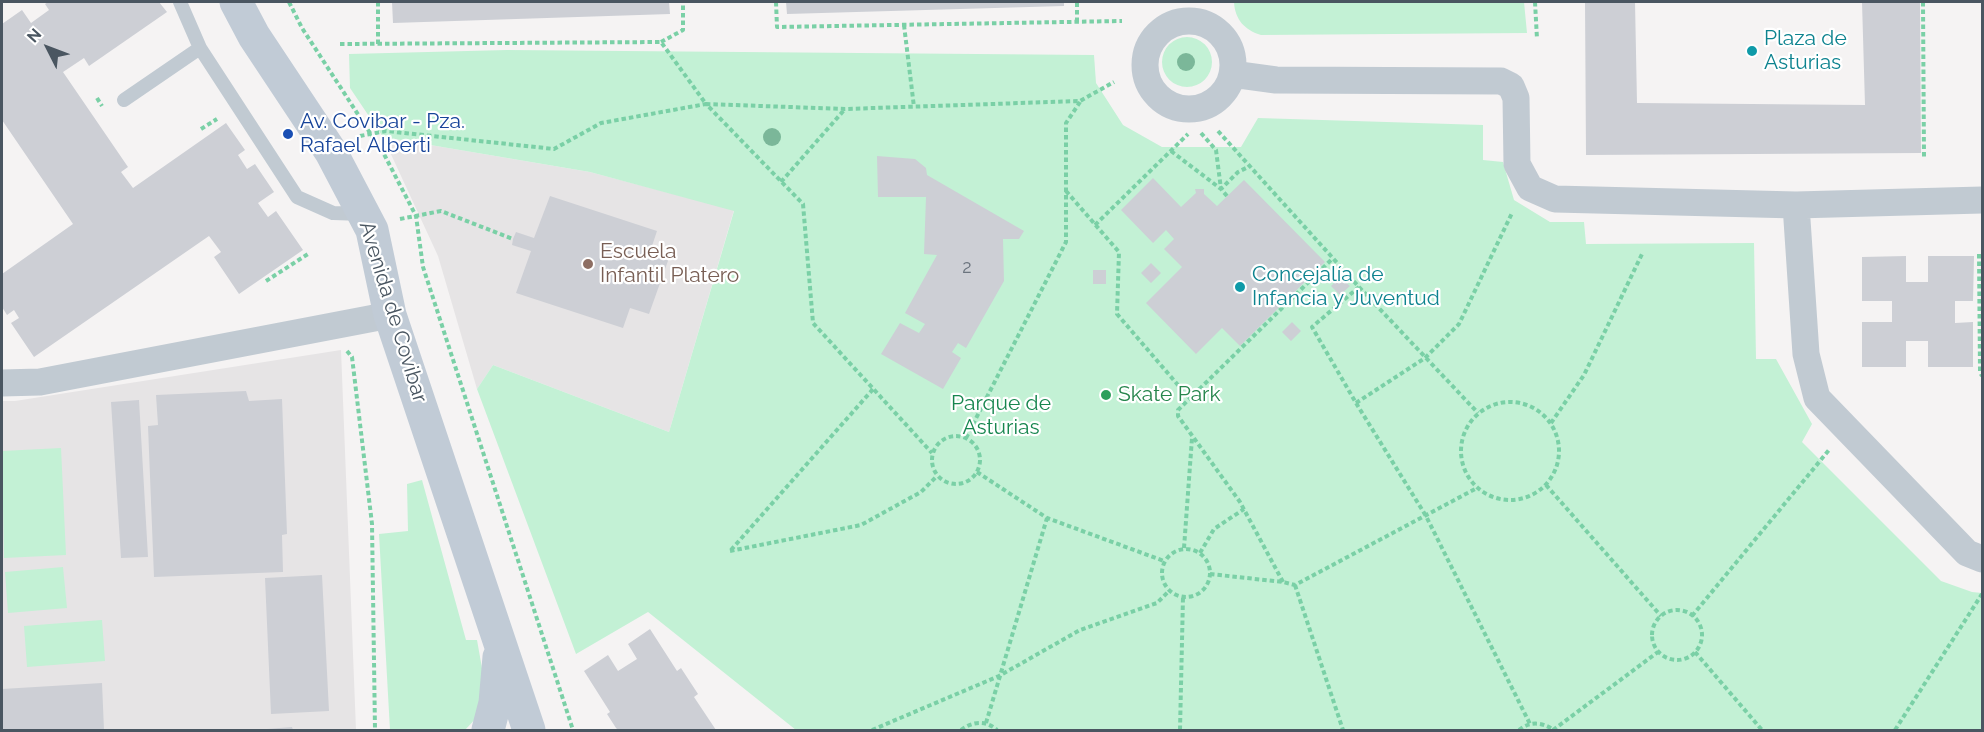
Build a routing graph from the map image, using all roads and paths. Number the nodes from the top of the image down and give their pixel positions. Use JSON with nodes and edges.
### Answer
{"nodes":[{"id":1,"x":180,"y":2,"type":"edge"},
{"id":2,"x":236,"y":2,"type":"edge"},
{"id":3,"x":289,"y":2,"type":"edge"},
{"id":4,"x":378,"y":2,"type":"edge"},
{"id":5,"x":682,"y":2,"type":"edge"},
{"id":6,"x":777,"y":2,"type":"edge"},
{"id":7,"x":1077,"y":2,"type":"edge"},
{"id":8,"x":1535,"y":2,"type":"edge"},
{"id":9,"x":1923,"y":2,"type":"edge"},
{"id":10,"x":1192,"y":11,"type":"edge"},
{"id":11,"x":1122,"y":21,"type":"dead end"},
{"id":12,"x":1077,"y":22,"type":"junction"},
{"id":13,"x":904,"y":25,"type":"junction"},
{"id":14,"x":1537,"y":39,"type":"dead end"},
{"id":15,"x":661,"y":42,"type":"junction"},
{"id":16,"x":340,"y":44,"type":"dead end"},
{"id":17,"x":378,"y":44,"type":"junction"},
{"id":18,"x":200,"y":48,"type":"junction"},
{"id":19,"x":1232,"y":74,"type":"junction"},
{"id":20,"x":1114,"y":82,"type":"dead end"},
{"id":21,"x":97,"y":98,"type":"dead end"},
{"id":22,"x":124,"y":100,"type":"dead end"},
{"id":23,"x":1080,"y":101,"type":"junction"},
{"id":24,"x":706,"y":104,"type":"junction"},
{"id":25,"x":102,"y":107,"type":"dead end"},
{"id":26,"x":914,"y":107,"type":"junction"},
{"id":27,"x":845,"y":109,"type":"junction"},
{"id":28,"x":217,"y":119,"type":"dead end"},
{"id":29,"x":201,"y":129,"type":"dead end"},
{"id":30,"x":1218,"y":130,"type":"dead end"},
{"id":31,"x":371,"y":133,"type":"junction"},
{"id":32,"x":1201,"y":133,"type":"dead end"},
{"id":33,"x":1188,"y":134,"type":"dead end"},
{"id":34,"x":360,"y":136,"type":"dead end"},
{"id":35,"x":1171,"y":151,"type":"junction"},
{"id":36,"x":1924,"y":158,"type":"dead end"},
{"id":37,"x":1250,"y":166,"type":"junction"},
{"id":38,"x":781,"y":182,"type":"junction"},
{"id":39,"x":1221,"y":189,"type":"junction"},
{"id":40,"x":1066,"y":191,"type":"junction"},
{"id":41,"x":1227,"y":196,"type":"dead end"},
{"id":42,"x":1983,"y":200,"type":"edge"},
{"id":43,"x":1796,"y":205,"type":"junction"},
{"id":44,"x":1512,"y":213,"type":"dead end"},
{"id":45,"x":364,"y":214,"type":"junction"},
{"id":46,"x":416,"y":216,"type":"junction"},
{"id":47,"x":397,"y":220,"type":"dead end"},
{"id":48,"x":1095,"y":225,"type":"junction"},
{"id":49,"x":513,"y":239,"type":"dead end"},
{"id":50,"x":1643,"y":252,"type":"dead end"},
{"id":51,"x":308,"y":254,"type":"dead end"},
{"id":52,"x":1979,"y":254,"type":"dead end"},
{"id":53,"x":1333,"y":258,"type":"junction"},
{"id":54,"x":266,"y":281,"type":"dead end"},
{"id":55,"x":1359,"y":288,"type":"junction"},
{"id":56,"x":390,"y":315,"type":"junction"},
{"id":57,"x":345,"y":349,"type":"dead end"},
{"id":58,"x":1425,"y":358,"type":"junction"},
{"id":59,"x":1983,"y":376,"type":"edge"},
{"id":60,"x":2,"y":383,"type":"edge"},
{"id":61,"x":874,"y":388,"type":"junction"},
{"id":62,"x":1190,"y":399,"type":"junction"},
{"id":63,"x":1356,"y":403,"type":"junction"},
{"id":64,"x":1478,"y":413,"type":"junction"},
{"id":65,"x":1551,"y":423,"type":"junction"},
{"id":66,"x":1192,"y":436,"type":"junction"},
{"id":67,"x":966,"y":438,"type":"junction"},
{"id":68,"x":1833,"y":446,"type":"dead end"},
{"id":69,"x":932,"y":453,"type":"junction"},
{"id":70,"x":977,"y":472,"type":"junction"},
{"id":71,"x":936,"y":476,"type":"junction"},
{"id":72,"x":1546,"y":485,"type":"junction"},
{"id":73,"x":1477,"y":488,"type":"junction"},
{"id":74,"x":1244,"y":509,"type":"junction"},
{"id":75,"x":1426,"y":516,"type":"junction"},
{"id":76,"x":1047,"y":518,"type":"junction"},
{"id":77,"x":1184,"y":548,"type":"junction"},
{"id":78,"x":1200,"y":553,"type":"junction"},
{"id":79,"x":1983,"y":559,"type":"edge"},
{"id":80,"x":1164,"y":561,"type":"junction"},
{"id":81,"x":1210,"y":574,"type":"junction"},
{"id":82,"x":1283,"y":582,"type":"junction"},
{"id":83,"x":1295,"y":585,"type":"junction"},
{"id":84,"x":1169,"y":591,"type":"junction"},
{"id":85,"x":1983,"y":594,"type":"edge"},
{"id":86,"x":1183,"y":597,"type":"junction"},
{"id":87,"x":1661,"y":616,"type":"junction"},
{"id":88,"x":1692,"y":616,"type":"junction"},
{"id":89,"x":500,"y":646,"type":"junction"},
{"id":90,"x":1658,"y":652,"type":"junction"},
{"id":91,"x":1695,"y":652,"type":"junction"},
{"id":92,"x":999,"y":676,"type":"junction"},
{"id":93,"x":986,"y":723,"type":"junction"},
{"id":94,"x":1530,"y":724,"type":"junction"},
{"id":95,"x":375,"y":730,"type":"edge"},
{"id":96,"x":488,"y":730,"type":"edge"},
{"id":97,"x":529,"y":730,"type":"edge"},
{"id":98,"x":573,"y":730,"type":"edge"},
{"id":99,"x":872,"y":730,"type":"edge"},
{"id":100,"x":962,"y":730,"type":"edge"},
{"id":101,"x":997,"y":730,"type":"edge"},
{"id":102,"x":1180,"y":730,"type":"edge"},
{"id":103,"x":1343,"y":730,"type":"edge"},
{"id":104,"x":1519,"y":730,"type":"edge"},
{"id":105,"x":1554,"y":730,"type":"edge"},
{"id":106,"x":1762,"y":730,"type":"edge"},
{"id":107,"x":1895,"y":730,"type":"edge"}],
"edges":[{"from":1,"to":18,"type":"lane"},
{"from":2,"to":45,"type":"street","name":"Avenida de Covibar"},
{"from":3,"to":31,"type":"path"},
{"from":4,"to":17,"type":"path"},
{"from":5,"to":15,"type":"path"},
{"from":6,"to":13,"type":"path"},
{"from":7,"to":12,"type":"path"},
{"from":8,"to":14,"type":"path"},
{"from":9,"to":36,"type":"path"},
{"from":10,"to":19,"type":"street"},
{"from":10,"to":19,"type":"street"},
{"from":11,"to":12,"type":"path"},
{"from":12,"to":13,"type":"path"},
{"from":13,"to":26,"type":"path"},
{"from":15,"to":17,"type":"path"},
{"from":15,"to":24,"type":"path"},
{"from":16,"to":17,"type":"path"},
{"from":18,"to":22,"type":"lane"},
{"from":18,"to":45,"type":"lane"},
{"from":19,"to":43,"type":"street"},
{"from":20,"to":23,"type":"path"},
{"from":21,"to":25,"type":"path"},
{"from":23,"to":26,"type":"path"},
{"from":23,"to":40,"type":"path"},
{"from":24,"to":27,"type":"path"},
{"from":24,"to":31,"type":"path"},
{"from":24,"to":38,"type":"path"},
{"from":26,"to":27,"type":"path"},
{"from":27,"to":38,"type":"path"},
{"from":28,"to":29,"type":"path"},
{"from":30,"to":37,"type":"path"},
{"from":31,"to":34,"type":"path"},
{"from":31,"to":46,"type":"path"},
{"from":32,"to":39,"type":"path"},
{"from":33,"to":35,"type":"path"},
{"from":35,"to":39,"type":"path"},
{"from":35,"to":48,"type":"path"},
{"from":37,"to":39,"type":"path"},
{"from":37,"to":53,"type":"path"},
{"from":38,"to":61,"type":"path"},
{"from":39,"to":41,"type":"path"},
{"from":40,"to":48,"type":"path"},
{"from":40,"to":67,"type":"path"},
{"from":42,"to":43,"type":"street"},
{"from":43,"to":79,"type":"street"},
{"from":44,"to":58,"type":"path"},
{"from":45,"to":56,"type":"street","name":"Avenida de Covibar"},
{"from":46,"to":47,"type":"path"},
{"from":46,"to":49,"type":"path"},
{"from":46,"to":98,"type":"path"},
{"from":48,"to":62,"type":"path"},
{"from":50,"to":65,"type":"path"},
{"from":51,"to":54,"type":"path"},
{"from":52,"to":59,"type":"path"},
{"from":53,"to":55,"type":"path"},
{"from":53,"to":62,"type":"path"},
{"from":55,"to":58,"type":"path"},
{"from":55,"to":63,"type":"path"},
{"from":56,"to":60,"type":"street"},
{"from":56,"to":89,"type":"street","name":"Avenida de Covibar"},
{"from":57,"to":95,"type":"path"},
{"from":58,"to":63,"type":"path"},
{"from":58,"to":64,"type":"path"},
{"from":61,"to":69,"type":"path"},
{"from":61,"to":71,"type":"path"},
{"from":62,"to":66,"type":"path"},
{"from":63,"to":75,"type":"path"},
{"from":64,"to":65,"type":"path"},
{"from":64,"to":73,"type":"path"},
{"from":65,"to":72,"type":"path"},
{"from":66,"to":74,"type":"path"},
{"from":66,"to":77,"type":"path"},
{"from":67,"to":69,"type":"path"},
{"from":67,"to":70,"type":"path"},
{"from":68,"to":88,"type":"path"},
{"from":69,"to":71,"type":"path"},
{"from":70,"to":71,"type":"path"},
{"from":70,"to":76,"type":"path"},
{"from":72,"to":73,"type":"path"},
{"from":72,"to":87,"type":"path"},
{"from":73,"to":75,"type":"path"},
{"from":74,"to":78,"type":"path"},
{"from":74,"to":82,"type":"path"},
{"from":75,"to":83,"type":"path"},
{"from":75,"to":94,"type":"path"},
{"from":76,"to":80,"type":"path"},
{"from":76,"to":92,"type":"path"},
{"from":77,"to":78,"type":"path"},
{"from":77,"to":80,"type":"path"},
{"from":78,"to":81,"type":"path"},
{"from":80,"to":84,"type":"path"},
{"from":81,"to":82,"type":"path"},
{"from":81,"to":86,"type":"path"},
{"from":82,"to":83,"type":"path"},
{"from":83,"to":103,"type":"path"},
{"from":84,"to":86,"type":"path"},
{"from":84,"to":92,"type":"path"},
{"from":85,"to":107,"type":"path"},
{"from":86,"to":102,"type":"path"},
{"from":87,"to":88,"type":"path"},
{"from":87,"to":90,"type":"path"},
{"from":88,"to":91,"type":"path"},
{"from":89,"to":96,"type":"street","name":"Avenida de Covibar"},
{"from":89,"to":97,"type":"street","name":"Avenida de Covibar"},
{"from":90,"to":91,"type":"path"},
{"from":90,"to":105,"type":"path"},
{"from":91,"to":106,"type":"path"},
{"from":92,"to":93,"type":"path"},
{"from":92,"to":99,"type":"path"},
{"from":93,"to":100,"type":"path"},
{"from":93,"to":101,"type":"path"},
{"from":94,"to":104,"type":"path"},
{"from":94,"to":105,"type":"path"}]}
